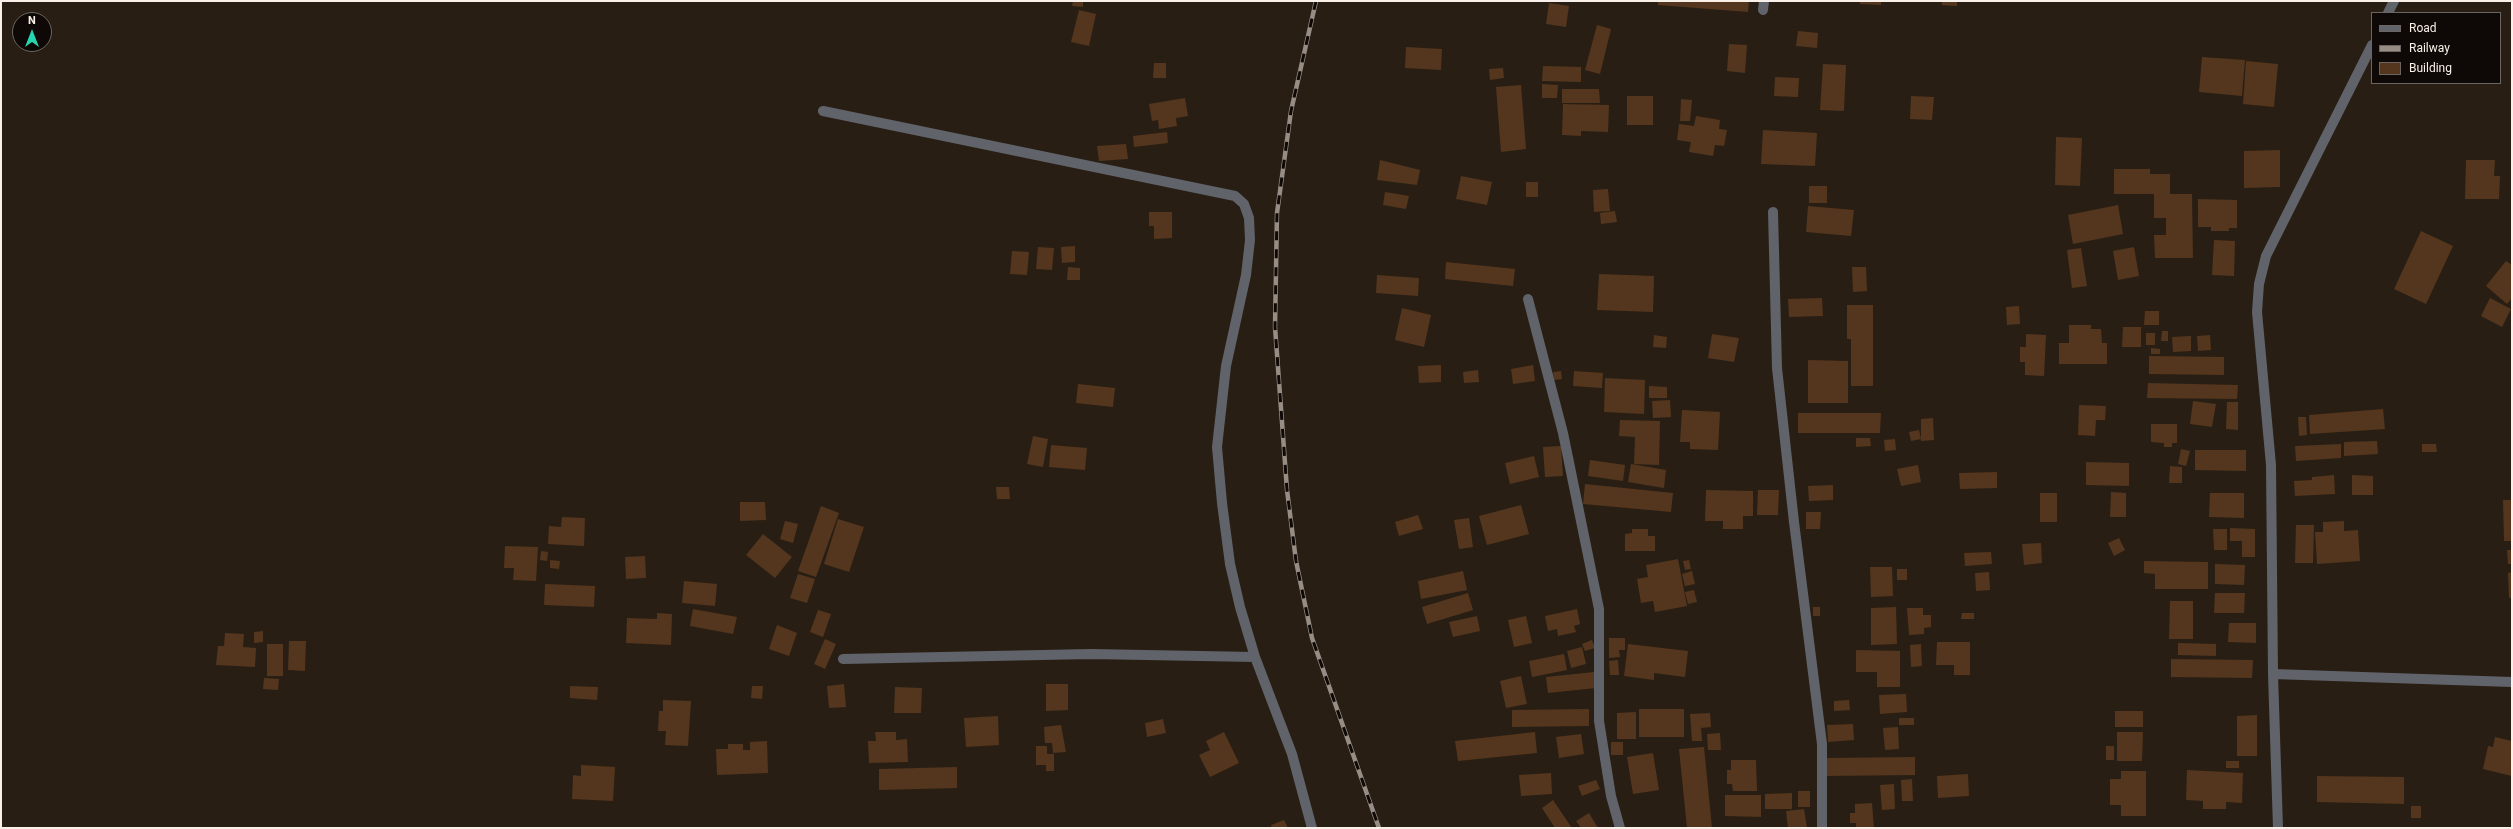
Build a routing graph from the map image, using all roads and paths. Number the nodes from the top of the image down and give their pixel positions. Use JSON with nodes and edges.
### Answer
{"nodes":[{"id":1,"x":2394,"y":1,"type":"edge"},
{"id":2,"x":2388,"y":12,"type":"edge"},
{"id":3,"x":2371,"y":48,"type":"edge"},
{"id":4,"x":823,"y":111,"type":"dead end"},
{"id":5,"x":1773,"y":212,"type":"dead end"},
{"id":6,"x":1528,"y":299,"type":"dead end"},
{"id":7,"x":1256,"y":657,"type":"junction"},
{"id":8,"x":843,"y":659,"type":"dead end"},
{"id":9,"x":2273,"y":674,"type":"junction"},
{"id":10,"x":2512,"y":682,"type":"edge"},
{"id":11,"x":1312,"y":828,"type":"edge"},
{"id":12,"x":1620,"y":828,"type":"edge"},
{"id":13,"x":1822,"y":828,"type":"edge"},
{"id":14,"x":2278,"y":828,"type":"edge"}],
"edges":[{"from":1,"to":2,"type":"street"},
{"from":3,"to":9,"type":"street"},
{"from":4,"to":7,"type":"street"},
{"from":5,"to":13,"type":"street"},
{"from":6,"to":12,"type":"street"},
{"from":7,"to":8,"type":"street"},
{"from":7,"to":11,"type":"street"},
{"from":9,"to":10,"type":"street"},
{"from":9,"to":14,"type":"street"}]}
